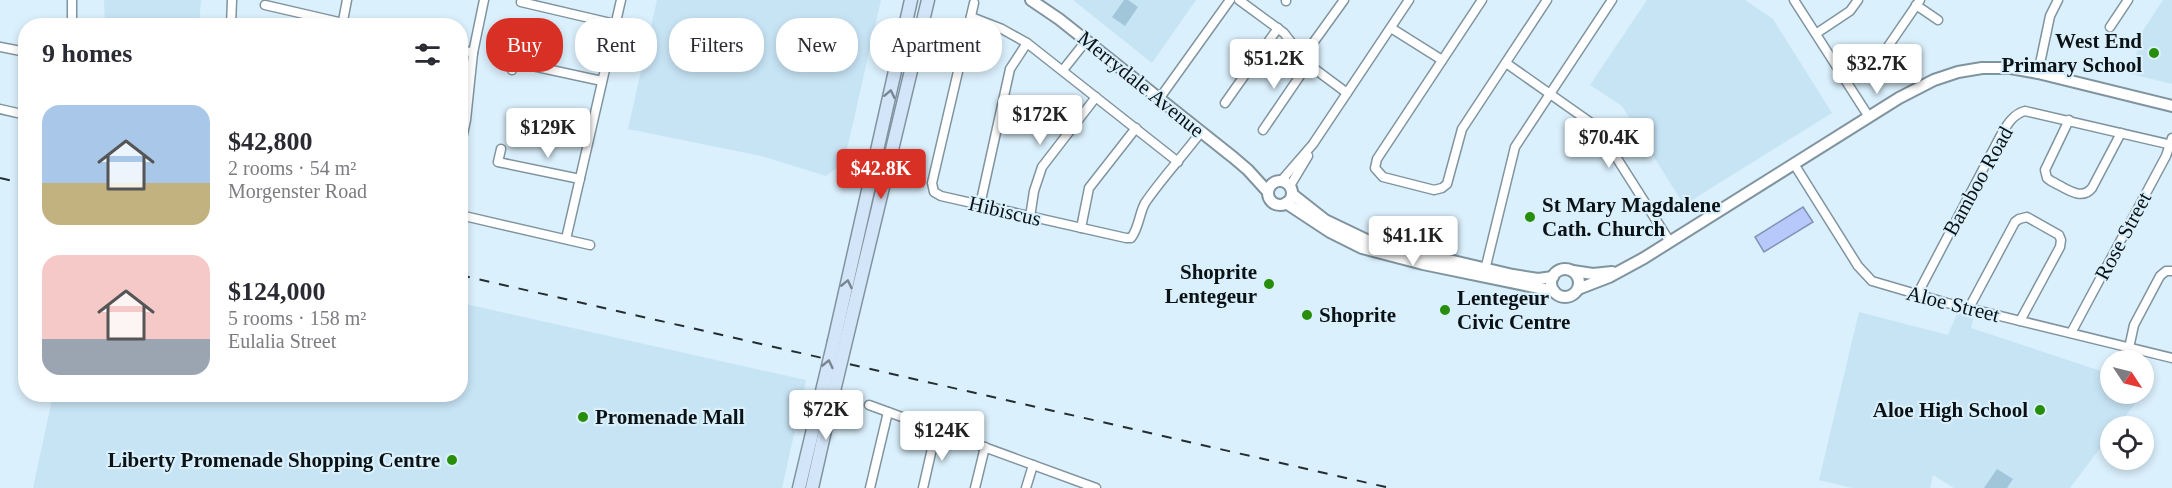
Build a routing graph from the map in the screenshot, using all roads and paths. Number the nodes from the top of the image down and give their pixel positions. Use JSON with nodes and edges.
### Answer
{"nodes":[{"id":1,"x":72,"y":0,"type":"edge"},
{"id":2,"x":232,"y":0,"type":"edge"},
{"id":3,"x":347,"y":0,"type":"edge"},
{"id":4,"x":484,"y":0,"type":"edge"},
{"id":5,"x":621,"y":0,"type":"edge"},
{"id":6,"x":911,"y":0,"type":"edge"},
{"id":7,"x":928,"y":0,"type":"edge"},
{"id":8,"x":1031,"y":0,"type":"edge"},
{"id":9,"x":1230,"y":0,"type":"edge"},
{"id":10,"x":1239,"y":0,"type":"edge"},
{"id":11,"x":1344,"y":0,"type":"edge"},
{"id":12,"x":1409,"y":0,"type":"edge"},
{"id":13,"x":1482,"y":0,"type":"edge"},
{"id":14,"x":1547,"y":0,"type":"edge"},
{"id":15,"x":1612,"y":0,"type":"edge"},
{"id":16,"x":1794,"y":0,"type":"edge"},
{"id":17,"x":1858,"y":0,"type":"edge"},
{"id":18,"x":2058,"y":0,"type":"edge"},
{"id":19,"x":2128,"y":0,"type":"edge"},
{"id":20,"x":520,"y":2,"type":"dead end"},
{"id":21,"x":974,"y":3,"type":"dead end"},
{"id":22,"x":1918,"y":3,"type":"edge"},
{"id":23,"x":266,"y":4,"type":"dead end"},
{"id":24,"x":971,"y":17,"type":"junction"},
{"id":25,"x":72,"y":18,"type":"edge"},
{"id":26,"x":231,"y":18,"type":"edge"},
{"id":27,"x":320,"y":18,"type":"edge"},
{"id":28,"x":344,"y":18,"type":"edge"},
{"id":29,"x":589,"y":18,"type":"edge"},
{"id":30,"x":616,"y":18,"type":"edge"},
{"id":31,"x":1938,"y":20,"type":"dead end"},
{"id":32,"x":2110,"y":27,"type":"dead end"},
{"id":33,"x":1278,"y":28,"type":"junction"},
{"id":34,"x":1391,"y":28,"type":"junction"},
{"id":35,"x":1817,"y":33,"type":"junction"},
{"id":36,"x":1086,"y":40,"type":"junction"},
{"id":37,"x":1027,"y":43,"type":"junction"},
{"id":38,"x":0,"y":47,"type":"edge"},
{"id":39,"x":18,"y":50,"type":"edge"},
{"id":40,"x":468,"y":51,"type":"edge"},
{"id":41,"x":473,"y":52,"type":"junction"},
{"id":42,"x":1300,"y":54,"type":"junction"},
{"id":43,"x":1442,"y":60,"type":"junction"},
{"id":44,"x":1506,"y":63,"type":"junction"},
{"id":45,"x":1308,"y":64,"type":"junction"},
{"id":46,"x":1063,"y":70,"type":"junction"},
{"id":47,"x":560,"y":72,"type":"edge"},
{"id":48,"x":604,"y":72,"type":"edge"},
{"id":49,"x":2038,"y":73,"type":"junction"},
{"id":50,"x":1843,"y":76,"type":"junction"},
{"id":51,"x":602,"y":81,"type":"junction"},
{"id":52,"x":1347,"y":93,"type":"junction"},
{"id":53,"x":1550,"y":93,"type":"junction"},
{"id":54,"x":1096,"y":97,"type":"junction"},
{"id":55,"x":1160,"y":99,"type":"junction"},
{"id":56,"x":468,"y":101,"type":"edge"},
{"id":57,"x":1225,"y":103,"type":"dead end"},
{"id":58,"x":2172,"y":106,"type":"edge"},
{"id":59,"x":0,"y":109,"type":"edge"},
{"id":60,"x":18,"y":113,"type":"edge"},
{"id":61,"x":1869,"y":117,"type":"junction"},
{"id":62,"x":2069,"y":120,"type":"junction"},
{"id":63,"x":1137,"y":128,"type":"junction"},
{"id":64,"x":1263,"y":130,"type":"dead end"},
{"id":65,"x":1201,"y":132,"type":"junction"},
{"id":66,"x":2121,"y":133,"type":"junction"},
{"id":67,"x":2171,"y":143,"type":"edge"},
{"id":68,"x":501,"y":149,"type":"dead end"},
{"id":69,"x":1178,"y":162,"type":"junction"},
{"id":70,"x":1794,"y":164,"type":"junction"},
{"id":71,"x":1248,"y":170,"type":"junction"},
{"id":72,"x":580,"y":179,"type":"junction"},
{"id":73,"x":1285,"y":189,"type":"junction"},
{"id":74,"x":1268,"y":192,"type":"junction"},
{"id":75,"x":980,"y":205,"type":"junction"},
{"id":76,"x":468,"y":217,"type":"edge"},
{"id":77,"x":1030,"y":217,"type":"junction"},
{"id":78,"x":1081,"y":228,"type":"junction"},
{"id":79,"x":566,"y":239,"type":"junction"},
{"id":80,"x":1670,"y":242,"type":"junction"},
{"id":81,"x":590,"y":244,"type":"dead end"},
{"id":82,"x":1396,"y":253,"type":"junction"},
{"id":83,"x":1485,"y":270,"type":"junction"},
{"id":84,"x":2172,"y":271,"type":"edge"},
{"id":85,"x":1573,"y":272,"type":"junction"},
{"id":86,"x":1617,"y":272,"type":"junction"},
{"id":87,"x":1553,"y":277,"type":"junction"},
{"id":88,"x":1578,"y":290,"type":"junction"},
{"id":89,"x":1554,"y":291,"type":"junction"},
{"id":90,"x":1917,"y":295,"type":"junction"},
{"id":91,"x":1969,"y":308,"type":"junction"},
{"id":92,"x":2020,"y":321,"type":"junction"},
{"id":93,"x":2071,"y":333,"type":"junction"},
{"id":94,"x":839,"y":343,"type":"junction"},
{"id":95,"x":2129,"y":348,"type":"junction"},
{"id":96,"x":2172,"y":358,"type":"edge"},
{"id":97,"x":828,"y":389,"type":"junction"},
{"id":98,"x":868,"y":405,"type":"dead end"},
{"id":99,"x":888,"y":412,"type":"junction"},
{"id":100,"x":936,"y":431,"type":"junction"},
{"id":101,"x":985,"y":447,"type":"junction"},
{"id":102,"x":1033,"y":465,"type":"junction"},
{"id":103,"x":1080,"y":485,"type":"edge"},
{"id":104,"x":799,"y":488,"type":"edge"},
{"id":105,"x":812,"y":488,"type":"edge"},
{"id":106,"x":870,"y":488,"type":"edge"},
{"id":107,"x":923,"y":488,"type":"edge"},
{"id":108,"x":975,"y":488,"type":"edge"},
{"id":109,"x":1026,"y":488,"type":"edge"},
{"id":110,"x":1096,"y":488,"type":"edge"}],
"edges":[{"from":1,"to":25,"type":"street"},
{"from":2,"to":26,"type":"street"},
{"from":3,"to":28,"type":"street"},
{"from":4,"to":41,"type":"street"},
{"from":5,"to":30,"type":"street"},
{"from":94,"to":6,"type":"main road","one_way":true},
{"from":7,"to":94,"type":"main road"},
{"from":8,"to":36,"type":"street","name":"Merrydale Avenue"},
{"from":9,"to":55,"type":"street"},
{"from":10,"to":33,"type":"street"},
{"from":11,"to":42,"type":"street"},
{"from":12,"to":34,"type":"street"},
{"from":13,"to":43,"type":"street"},
{"from":14,"to":44,"type":"street"},
{"from":15,"to":53,"type":"street"},
{"from":16,"to":35,"type":"street"},
{"from":17,"to":35,"type":"street"},
{"from":18,"to":49,"type":"street"},
{"from":19,"to":32,"type":"street"},
{"from":20,"to":29,"type":"street"},
{"from":21,"to":24,"type":"street","name":"Hibiscus"},
{"from":22,"to":31,"type":"street"},
{"from":22,"to":50,"type":"street"},
{"from":23,"to":27,"type":"street"},
{"from":24,"to":37,"type":"street"},
{"from":24,"to":75,"type":"street","name":"Hibiscus"},
{"from":33,"to":42,"type":"street"},
{"from":33,"to":57,"type":"street"},
{"from":34,"to":43,"type":"street"},
{"from":34,"to":52,"type":"street"},
{"from":35,"to":50,"type":"street"},
{"from":36,"to":46,"type":"street"},
{"from":36,"to":55,"type":"street","name":"Merrydale Avenue"},
{"from":37,"to":46,"type":"street"},
{"from":37,"to":75,"type":"street"},
{"from":38,"to":39,"type":"street"},
{"from":40,"to":41,"type":"street"},
{"from":41,"to":56,"type":"street"},
{"from":42,"to":45,"type":"street"},
{"from":43,"to":44,"type":"street"},
{"from":44,"to":53,"type":"street"},
{"from":45,"to":52,"type":"street"},
{"from":45,"to":64,"type":"street"},
{"from":46,"to":54,"type":"street"},
{"from":47,"to":51,"type":"street"},
{"from":48,"to":51,"type":"street"},
{"from":49,"to":58,"type":"street"},
{"from":49,"to":61,"type":"street"},
{"from":50,"to":61,"type":"street"},
{"from":51,"to":72,"type":"street"},
{"from":52,"to":73,"type":"street"},
{"from":53,"to":80,"type":"street"},
{"from":53,"to":83,"type":"street"},
{"from":54,"to":63,"type":"street"},
{"from":54,"to":77,"type":"street"},
{"from":55,"to":65,"type":"street","name":"Merrydale Avenue"},
{"from":59,"to":60,"type":"street"},
{"from":61,"to":70,"type":"street"},
{"from":62,"to":66,"type":"street","name":"Bamboo Road"},
{"from":62,"to":66,"type":"street"},
{"from":62,"to":90,"type":"street","name":"Bamboo Road"},
{"from":63,"to":69,"type":"street"},
{"from":63,"to":78,"type":"street"},
{"from":65,"to":69,"type":"street","name":"Hibiscus"},
{"from":65,"to":71,"type":"street","name":"Merrydale Avenue"},
{"from":66,"to":67,"type":"street","name":"Bamboo Road"},
{"from":67,"to":93,"type":"street","name":"Rose Street"},
{"from":68,"to":72,"type":"street"},
{"from":69,"to":78,"type":"street","name":"Hibiscus"},
{"from":70,"to":80,"type":"street"},
{"from":70,"to":90,"type":"street","name":"Aloe Street"},
{"from":71,"to":73,"type":"street","name":"Merrydale Avenue"},
{"from":71,"to":74,"type":"street","name":"Merrydale Avenue"},
{"from":72,"to":79,"type":"street"},
{"from":73,"to":74,"type":"street"},
{"from":73,"to":74,"type":"street","name":"Merrydale Avenue"},
{"from":73,"to":82,"type":"street","name":"Merrydale Avenue"},
{"from":75,"to":77,"type":"street","name":"Hibiscus"},
{"from":76,"to":79,"type":"street"},
{"from":77,"to":78,"type":"street","name":"Hibiscus"},
{"from":79,"to":81,"type":"street"},
{"from":80,"to":86,"type":"street"},
{"from":82,"to":83,"type":"street","name":"Merrydale Avenue"},
{"from":82,"to":89,"type":"street","name":"Merrydale Avenue"},
{"from":83,"to":87,"type":"street","name":"Merrydale Avenue"},
{"from":84,"to":95,"type":"street"},
{"from":85,"to":86,"type":"street"},
{"from":85,"to":87,"type":"street"},
{"from":85,"to":88,"type":"street"},
{"from":86,"to":88,"type":"street"},
{"from":87,"to":89,"type":"street"},
{"from":88,"to":89,"type":"street"},
{"from":90,"to":91,"type":"street","name":"Aloe Street"},
{"from":91,"to":92,"type":"street","name":"Aloe Street"},
{"from":91,"to":92,"type":"street"},
{"from":92,"to":93,"type":"street","name":"Aloe Street"},
{"from":93,"to":95,"type":"street","name":"Aloe Street"},
{"from":94,"to":97,"type":"main road","bridge":true},
{"from":95,"to":96,"type":"street","name":"Aloe Street"},
{"from":97,"to":104,"type":"main road"},
{"from":97,"to":105,"type":"main road"},
{"from":98,"to":99,"type":"street"},
{"from":99,"to":100,"type":"street"},
{"from":99,"to":106,"type":"street"},
{"from":100,"to":101,"type":"street"},
{"from":100,"to":107,"type":"street"},
{"from":101,"to":102,"type":"street"},
{"from":101,"to":108,"type":"street"},
{"from":102,"to":103,"type":"street"},
{"from":102,"to":109,"type":"street"},
{"from":103,"to":110,"type":"street"}]}
